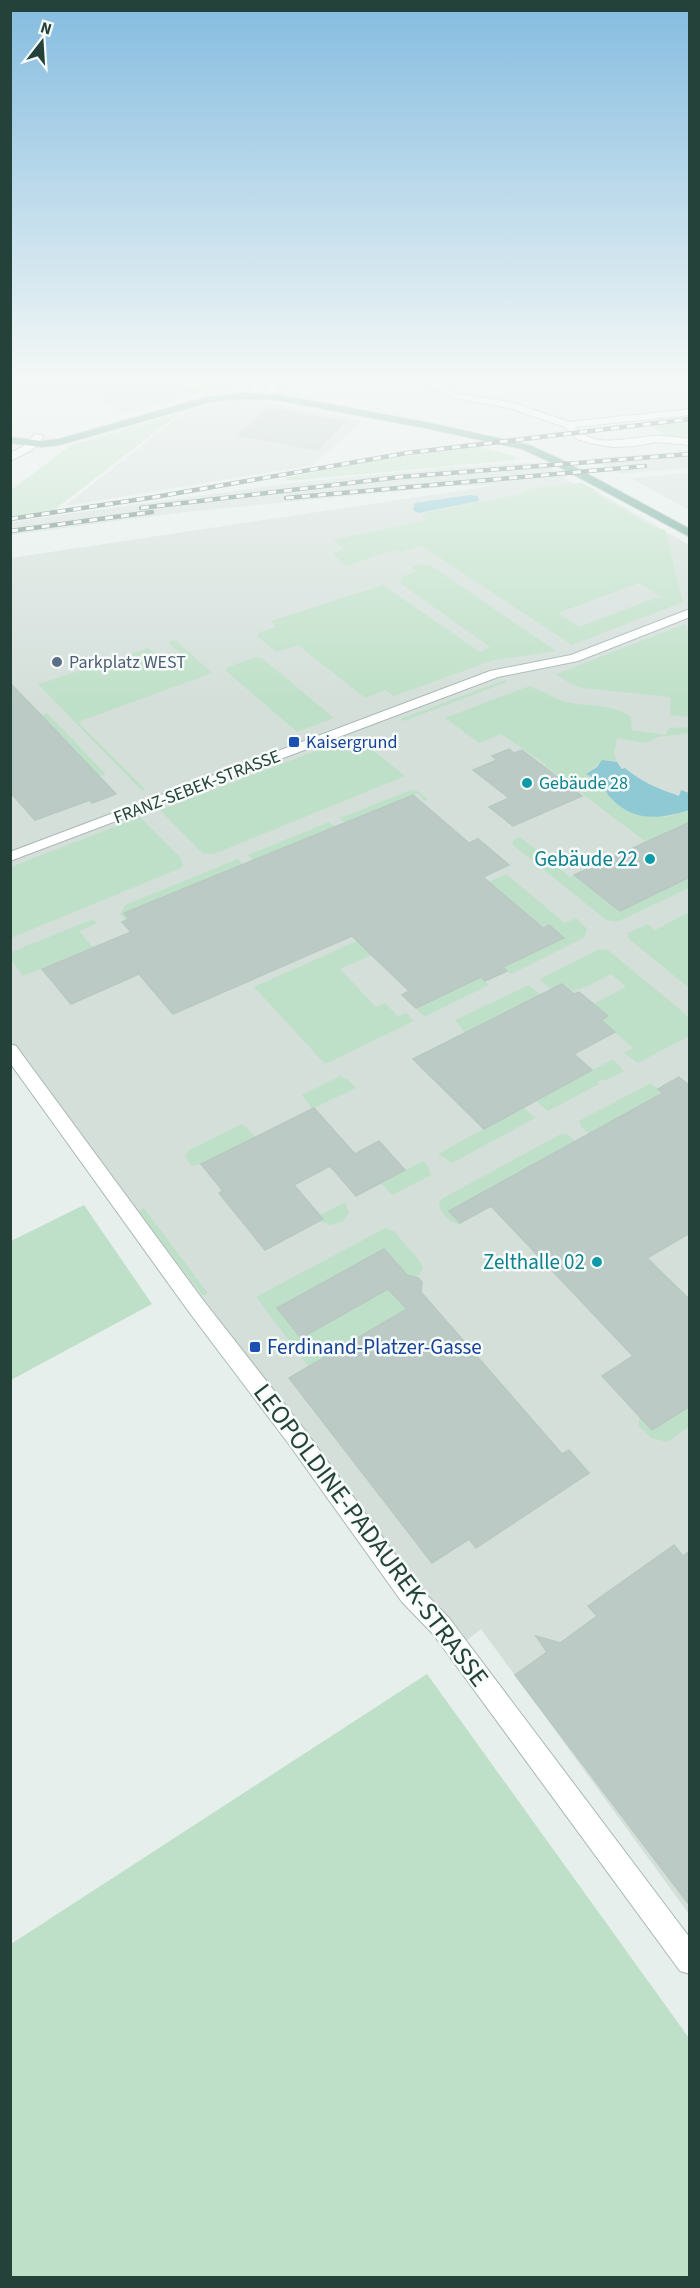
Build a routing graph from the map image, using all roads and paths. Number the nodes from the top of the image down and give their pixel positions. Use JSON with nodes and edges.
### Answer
{"nodes":[{"id":1,"x":607,"y":489,"type":"edge"},
{"id":2,"x":626,"y":489,"type":"edge"},
{"id":3,"x":690,"y":523,"type":"edge"},
{"id":4,"x":690,"y":534,"type":"edge"},
{"id":5,"x":690,"y":613,"type":"edge"},
{"id":6,"x":10,"y":857,"type":"edge"},
{"id":7,"x":10,"y":1050,"type":"edge"},
{"id":8,"x":690,"y":1960,"type":"edge"}],
"edges":[{"from":1,"to":4,"type":"main road"},
{"from":2,"to":3,"type":"main road"},
{"from":5,"to":6,"type":"street","name":"FRANZ-SEBEK-STRASSE"},
{"from":7,"to":8,"type":"street","name":"LEOPOLDINE-PADAUREK-STRASSE"}]}
